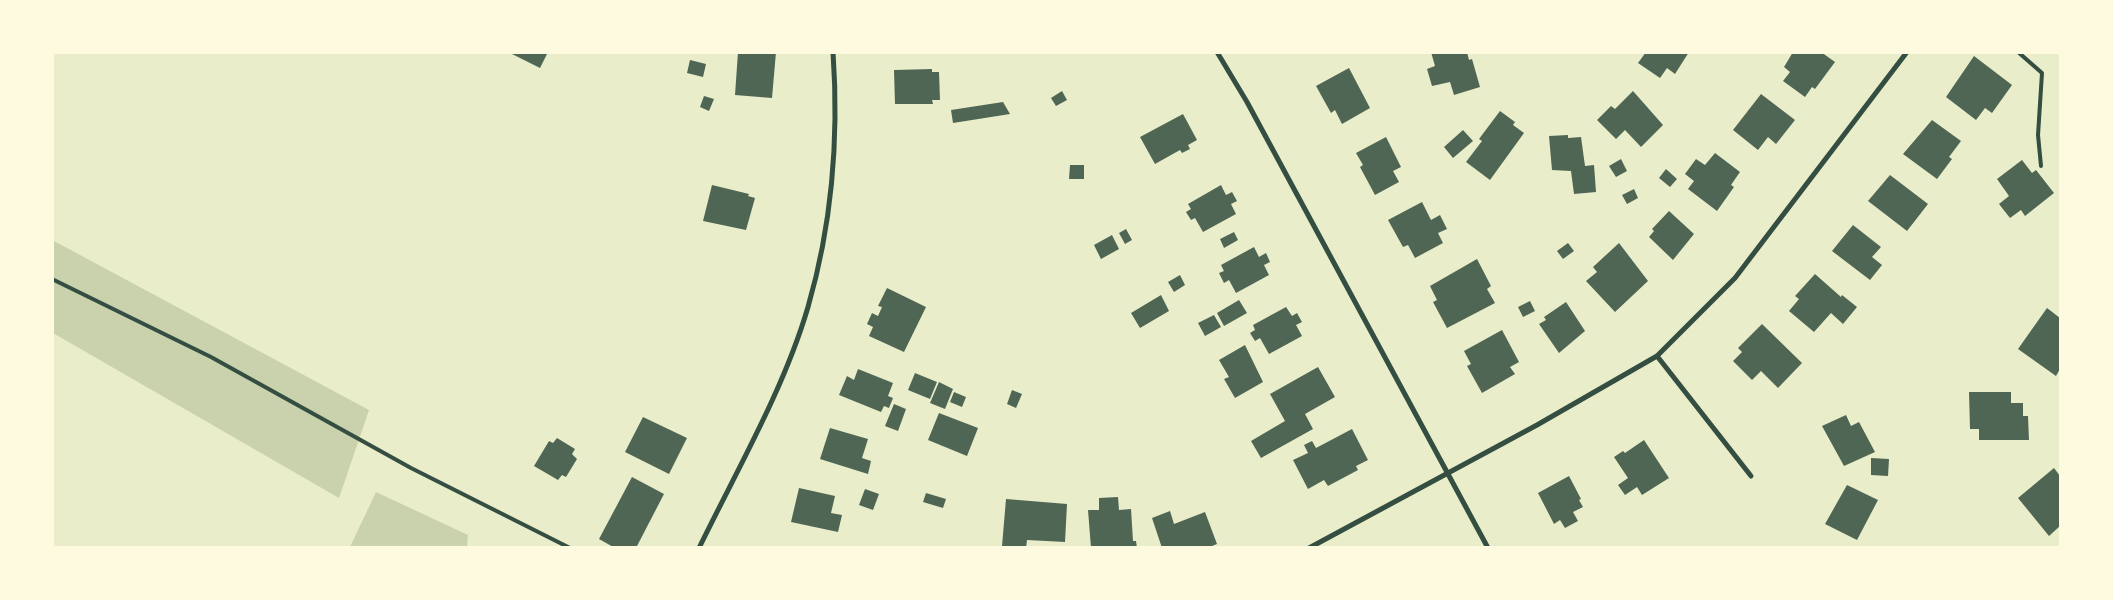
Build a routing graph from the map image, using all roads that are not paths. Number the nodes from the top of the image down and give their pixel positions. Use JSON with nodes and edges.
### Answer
{"nodes":[{"id":1,"x":833,"y":52,"type":"edge"},
{"id":2,"x":1216,"y":52,"type":"edge"},
{"id":3,"x":1907,"y":52,"type":"edge"},
{"id":4,"x":2018,"y":52,"type":"edge"},
{"id":5,"x":2041,"y":166,"type":"dead end"},
{"id":6,"x":52,"y":279,"type":"edge"},
{"id":7,"x":1657,"y":356,"type":"junction"},
{"id":8,"x":1447,"y":472,"type":"junction"},
{"id":9,"x":1752,"y":476,"type":"dead end"},
{"id":10,"x":570,"y":548,"type":"edge"},
{"id":11,"x":699,"y":548,"type":"edge"},
{"id":12,"x":1308,"y":548,"type":"edge"},
{"id":13,"x":1488,"y":548,"type":"edge"}],
"edges":[{"from":1,"to":11,"type":"street"},
{"from":2,"to":8,"type":"street"},
{"from":3,"to":7,"type":"street"},
{"from":4,"to":5,"type":"lane"},
{"from":6,"to":10,"type":"lane"},
{"from":7,"to":8,"type":"street"},
{"from":7,"to":9,"type":"street"},
{"from":8,"to":12,"type":"street"},
{"from":8,"to":13,"type":"street"}]}
